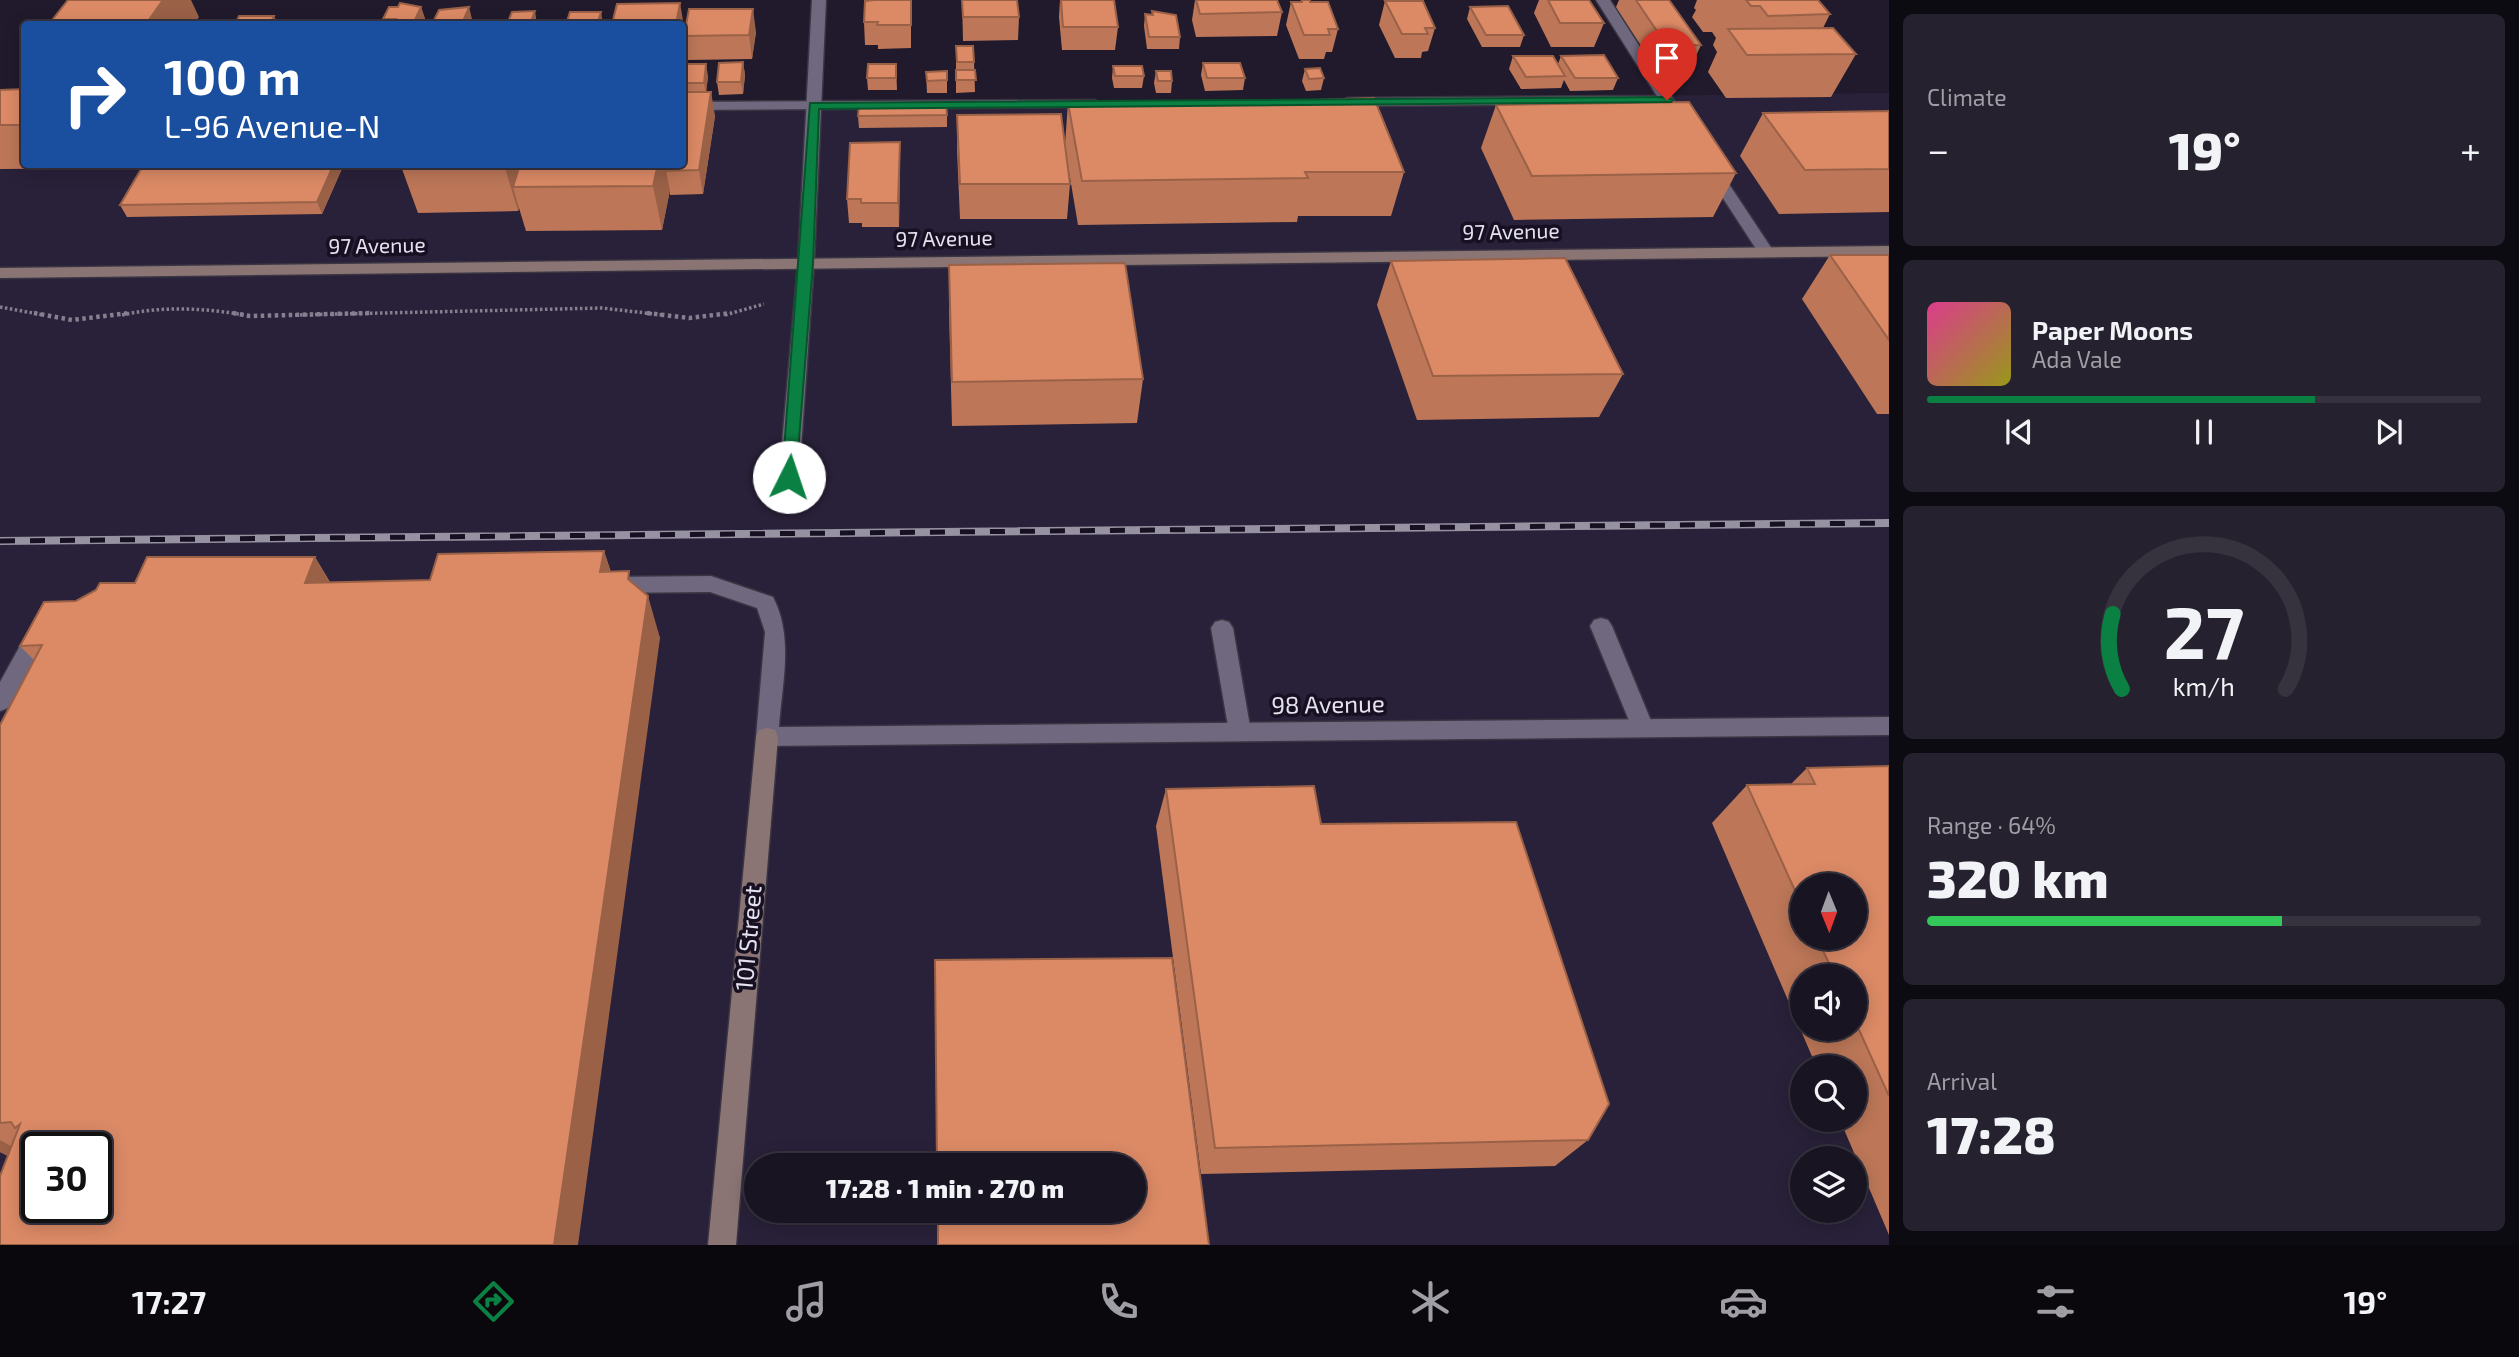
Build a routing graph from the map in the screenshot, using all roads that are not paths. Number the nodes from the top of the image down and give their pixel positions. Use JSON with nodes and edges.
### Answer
{"nodes":[{"id":1,"x":819,"y":0,"type":"edge"},
{"id":2,"x":1603,"y":0,"type":"edge"},
{"id":3,"x":1667,"y":100,"type":"junction"},
{"id":4,"x":1333,"y":102,"type":"edge"},
{"id":5,"x":1110,"y":103,"type":"edge"},
{"id":6,"x":686,"y":106,"type":"edge"},
{"id":7,"x":814,"y":106,"type":"junction"},
{"id":8,"x":1682,"y":123,"type":"edge"},
{"id":9,"x":1705,"y":159,"type":"edge"},
{"id":10,"x":1889,"y":251,"type":"edge"},
{"id":11,"x":1766,"y":252,"type":"junction"},
{"id":12,"x":806,"y":264,"type":"junction"},
{"id":13,"x":0,"y":272,"type":"edge"},
{"id":14,"x":789,"y":477,"type":"dead end"},
{"id":15,"x":589,"y":585,"type":"edge"},
{"id":16,"x":1601,"y":626,"type":"dead end"},
{"id":17,"x":62,"y":627,"type":"edge"},
{"id":18,"x":1222,"y":628,"type":"dead end"},
{"id":19,"x":0,"y":702,"type":"edge"},
{"id":20,"x":1889,"y":726,"type":"edge"},
{"id":21,"x":1643,"y":728,"type":"junction"},
{"id":22,"x":1240,"y":732,"type":"junction"},
{"id":23,"x":767,"y":737,"type":"junction"},
{"id":24,"x":722,"y":1245,"type":"edge"}],
"edges":[{"from":1,"to":7,"type":"street"},
{"from":2,"to":3,"type":"street"},
{"from":3,"to":4,"type":"street"},
{"from":3,"to":8,"type":"street"},
{"from":5,"to":7,"type":"street"},
{"from":6,"to":7,"type":"street"},
{"from":7,"to":12,"type":"street"},
{"from":9,"to":11,"type":"street"},
{"from":10,"to":11,"type":"street","name":"97 Avenue"},
{"from":11,"to":12,"type":"street","name":"97 Avenue"},
{"from":12,"to":13,"type":"street","name":"97 Avenue"},
{"from":12,"to":14,"type":"street"},
{"from":15,"to":23,"type":"street","name":"101 Street"},
{"from":16,"to":21,"type":"street"},
{"from":17,"to":19,"type":"street"},
{"from":18,"to":22,"type":"street"},
{"from":20,"to":21,"type":"street","name":"98 Avenue"},
{"from":21,"to":22,"type":"street","name":"98 Avenue"},
{"from":22,"to":23,"type":"street","name":"98 Avenue"},
{"from":23,"to":24,"type":"street","name":"101 Street"}]}
